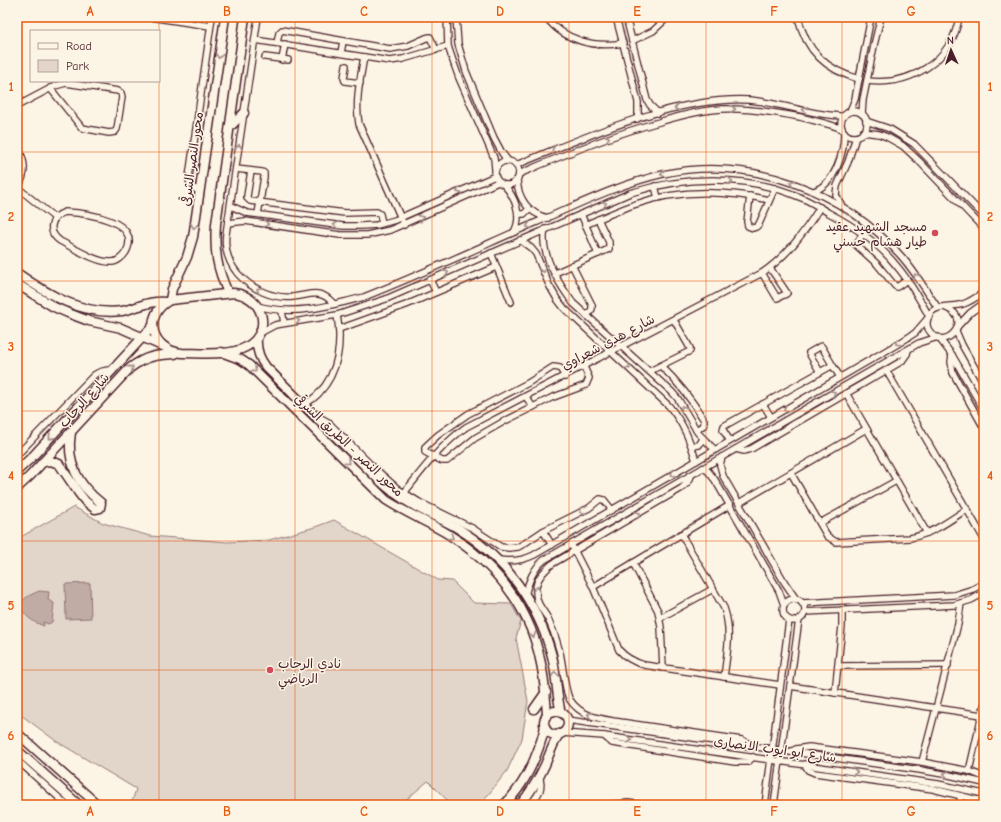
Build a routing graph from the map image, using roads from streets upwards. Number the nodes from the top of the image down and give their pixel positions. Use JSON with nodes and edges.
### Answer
{"nodes":[{"id":1,"x":150,"y":17,"type":"edge"},
{"id":2,"x":212,"y":17,"type":"edge"},
{"id":3,"x":225,"y":17,"type":"edge"},
{"id":4,"x":245,"y":17,"type":"edge"},
{"id":5,"x":258,"y":17,"type":"edge"},
{"id":6,"x":447,"y":17,"type":"edge"},
{"id":7,"x":456,"y":17,"type":"edge"},
{"id":8,"x":546,"y":17,"type":"edge"},
{"id":9,"x":616,"y":17,"type":"edge"},
{"id":10,"x":626,"y":17,"type":"edge"},
{"id":11,"x":668,"y":17,"type":"edge"},
{"id":12,"x":798,"y":17,"type":"edge"},
{"id":13,"x":871,"y":17,"type":"edge"},
{"id":14,"x":881,"y":17,"type":"edge"},
{"id":15,"x":959,"y":17,"type":"edge"},
{"id":16,"x":210,"y":26,"type":"junction"},
{"id":17,"x":255,"y":40,"type":"junction"},
{"id":18,"x":343,"y":41,"type":"junction"},
{"id":19,"x":632,"y":41,"type":"junction"},
{"id":20,"x":277,"y":43,"type":"junction"},
{"id":21,"x":623,"y":43,"type":"junction"},
{"id":22,"x":285,"y":44,"type":"junction"},
{"id":23,"x":448,"y":46,"type":"junction"},
{"id":24,"x":436,"y":50,"type":"junction"},
{"id":25,"x":341,"y":54,"type":"junction"},
{"id":26,"x":265,"y":57,"type":"dead end"},
{"id":27,"x":364,"y":57,"type":"junction"},
{"id":28,"x":346,"y":66,"type":"dead end"},
{"id":29,"x":859,"y":79,"type":"junction"},
{"id":30,"x":867,"y":81,"type":"junction"},
{"id":31,"x":360,"y":83,"type":"junction"},
{"id":32,"x":50,"y":88,"type":"junction"},
{"id":33,"x":17,"y":106,"type":"edge"},
{"id":34,"x":850,"y":112,"type":"junction"},
{"id":35,"x":244,"y":113,"type":"junction"},
{"id":36,"x":658,"y":113,"type":"junction"},
{"id":37,"x":862,"y":114,"type":"junction"},
{"id":38,"x":844,"y":116,"type":"junction"},
{"id":39,"x":637,"y":119,"type":"junction"},
{"id":40,"x":866,"y":121,"type":"junction"},
{"id":41,"x":230,"y":126,"type":"junction"},
{"id":42,"x":843,"y":130,"type":"junction"},
{"id":43,"x":863,"y":132,"type":"junction"},
{"id":44,"x":856,"y":136,"type":"junction"},
{"id":45,"x":17,"y":146,"type":"edge"},
{"id":46,"x":19,"y":153,"type":"edge"},
{"id":47,"x":508,"y":161,"type":"junction"},
{"id":48,"x":516,"y":165,"type":"junction"},
{"id":49,"x":236,"y":169,"type":"junction"},
{"id":50,"x":495,"y":169,"type":"junction"},
{"id":51,"x":251,"y":171,"type":"junction"},
{"id":52,"x":495,"y":176,"type":"junction"},
{"id":53,"x":518,"y":177,"type":"junction"},
{"id":54,"x":501,"y":184,"type":"junction"},
{"id":55,"x":655,"y":186,"type":"junction"},
{"id":56,"x":17,"y":188,"type":"edge"},
{"id":57,"x":775,"y":188,"type":"junction"},
{"id":58,"x":613,"y":190,"type":"junction"},
{"id":59,"x":199,"y":191,"type":"junction"},
{"id":60,"x":814,"y":191,"type":"junction"},
{"id":61,"x":750,"y":196,"type":"junction"},
{"id":62,"x":617,"y":198,"type":"junction"},
{"id":63,"x":658,"y":198,"type":"junction"},
{"id":64,"x":769,"y":200,"type":"junction"},
{"id":65,"x":260,"y":203,"type":"junction"},
{"id":66,"x":231,"y":206,"type":"junction"},
{"id":67,"x":844,"y":207,"type":"junction"},
{"id":68,"x":820,"y":208,"type":"junction"},
{"id":69,"x":529,"y":209,"type":"junction"},
{"id":70,"x":314,"y":210,"type":"junction"},
{"id":71,"x":258,"y":214,"type":"junction"},
{"id":72,"x":518,"y":214,"type":"junction"},
{"id":73,"x":581,"y":214,"type":"junction"},
{"id":74,"x":984,"y":216,"type":"edge"},
{"id":75,"x":400,"y":217,"type":"junction"},
{"id":76,"x":55,"y":218,"type":"junction"},
{"id":77,"x":548,"y":218,"type":"junction"},
{"id":78,"x":598,"y":220,"type":"junction"},
{"id":79,"x":312,"y":222,"type":"junction"},
{"id":80,"x":228,"y":223,"type":"junction"},
{"id":81,"x":382,"y":223,"type":"junction"},
{"id":82,"x":404,"y":225,"type":"junction"},
{"id":83,"x":585,"y":225,"type":"junction"},
{"id":84,"x":545,"y":229,"type":"junction"},
{"id":85,"x":984,"y":229,"type":"edge"},
{"id":86,"x":514,"y":233,"type":"junction"},
{"id":87,"x":863,"y":233,"type":"junction"},
{"id":88,"x":520,"y":240,"type":"junction"},
{"id":89,"x":491,"y":253,"type":"junction"},
{"id":90,"x":598,"y":254,"type":"junction"},
{"id":91,"x":572,"y":265,"type":"junction"},
{"id":92,"x":496,"y":267,"type":"junction"},
{"id":93,"x":770,"y":268,"type":"junction"},
{"id":94,"x":17,"y":273,"type":"edge"},
{"id":95,"x":555,"y":273,"type":"junction"},
{"id":96,"x":762,"y":273,"type":"junction"},
{"id":97,"x":430,"y":280,"type":"junction"},
{"id":98,"x":907,"y":280,"type":"junction"},
{"id":99,"x":17,"y":284,"type":"edge"},
{"id":100,"x":436,"y":292,"type":"junction"},
{"id":101,"x":565,"y":292,"type":"junction"},
{"id":102,"x":984,"y":292,"type":"edge"},
{"id":103,"x":228,"y":293,"type":"junction"},
{"id":104,"x":557,"y":299,"type":"junction"},
{"id":105,"x":168,"y":301,"type":"junction"},
{"id":106,"x":511,"y":302,"type":"dead end"},
{"id":107,"x":984,"y":303,"type":"edge"},
{"id":108,"x":334,"y":304,"type":"junction"},
{"id":109,"x":257,"y":306,"type":"junction"},
{"id":110,"x":938,"y":308,"type":"junction"},
{"id":111,"x":946,"y":308,"type":"junction"},
{"id":112,"x":977,"y":308,"type":"junction"},
{"id":113,"x":984,"y":308,"type":"edge"},
{"id":114,"x":282,"y":311,"type":"junction"},
{"id":115,"x":337,"y":315,"type":"junction"},
{"id":116,"x":587,"y":316,"type":"junction"},
{"id":117,"x":928,"y":317,"type":"junction"},
{"id":118,"x":674,"y":320,"type":"junction"},
{"id":119,"x":284,"y":323,"type":"junction"},
{"id":120,"x":153,"y":326,"type":"junction"},
{"id":121,"x":339,"y":329,"type":"junction"},
{"id":122,"x":957,"y":329,"type":"junction"},
{"id":123,"x":259,"y":335,"type":"junction"},
{"id":124,"x":142,"y":338,"type":"junction"},
{"id":125,"x":938,"y":338,"type":"junction"},
{"id":126,"x":162,"y":346,"type":"junction"},
{"id":127,"x":621,"y":347,"type":"junction"},
{"id":128,"x":908,"y":350,"type":"junction"},
{"id":129,"x":221,"y":352,"type":"junction"},
{"id":130,"x":612,"y":352,"type":"junction"},
{"id":131,"x":182,"y":353,"type":"junction"},
{"id":132,"x":952,"y":355,"type":"junction"},
{"id":133,"x":661,"y":366,"type":"junction"},
{"id":134,"x":833,"y":366,"type":"junction"},
{"id":135,"x":584,"y":367,"type":"junction"},
{"id":136,"x":112,"y":370,"type":"junction"},
{"id":137,"x":886,"y":370,"type":"junction"},
{"id":138,"x":650,"y":371,"type":"junction"},
{"id":139,"x":820,"y":372,"type":"junction"},
{"id":140,"x":565,"y":377,"type":"junction"},
{"id":141,"x":840,"y":377,"type":"junction"},
{"id":142,"x":105,"y":378,"type":"junction"},
{"id":143,"x":984,"y":384,"type":"edge"},
{"id":144,"x":113,"y":385,"type":"junction"},
{"id":145,"x":846,"y":393,"type":"junction"},
{"id":146,"x":296,"y":397,"type":"junction"},
{"id":147,"x":526,"y":397,"type":"junction"},
{"id":148,"x":289,"y":404,"type":"junction"},
{"id":149,"x":487,"y":404,"type":"junction"},
{"id":150,"x":763,"y":404,"type":"junction"},
{"id":151,"x":304,"y":405,"type":"junction"},
{"id":152,"x":532,"y":407,"type":"junction"},
{"id":153,"x":984,"y":410,"type":"edge"},
{"id":154,"x":493,"y":413,"type":"junction"},
{"id":155,"x":315,"y":416,"type":"junction"},
{"id":156,"x":771,"y":417,"type":"junction"},
{"id":157,"x":984,"y":428,"type":"edge"},
{"id":158,"x":866,"y":429,"type":"junction"},
{"id":159,"x":696,"y":430,"type":"junction"},
{"id":160,"x":71,"y":432,"type":"junction"},
{"id":161,"x":703,"y":439,"type":"junction"},
{"id":162,"x":730,"y":441,"type":"junction"},
{"id":163,"x":692,"y":446,"type":"junction"},
{"id":164,"x":736,"y":449,"type":"junction"},
{"id":165,"x":714,"y":450,"type":"junction"},
{"id":166,"x":17,"y":456,"type":"edge"},
{"id":167,"x":433,"y":457,"type":"junction"},
{"id":168,"x":722,"y":457,"type":"junction"},
{"id":169,"x":696,"y":461,"type":"junction"},
{"id":170,"x":43,"y":462,"type":"junction"},
{"id":171,"x":703,"y":468,"type":"junction"},
{"id":172,"x":17,"y":471,"type":"edge"},
{"id":173,"x":791,"y":473,"type":"junction"},
{"id":174,"x":691,"y":476,"type":"junction"},
{"id":175,"x":896,"y":481,"type":"junction"},
{"id":176,"x":17,"y":488,"type":"edge"},
{"id":177,"x":404,"y":493,"type":"junction"},
{"id":178,"x":739,"y":503,"type":"junction"},
{"id":179,"x":730,"y":505,"type":"junction"},
{"id":180,"x":612,"y":510,"type":"junction"},
{"id":181,"x":967,"y":510,"type":"junction"},
{"id":182,"x":820,"y":523,"type":"junction"},
{"id":183,"x":456,"y":524,"type":"junction"},
{"id":184,"x":583,"y":526,"type":"junction"},
{"id":185,"x":543,"y":531,"type":"junction"},
{"id":186,"x":589,"y":533,"type":"junction"},
{"id":187,"x":681,"y":534,"type":"junction"},
{"id":188,"x":927,"y":534,"type":"junction"},
{"id":189,"x":984,"y":539,"type":"edge"},
{"id":190,"x":571,"y":544,"type":"junction"},
{"id":191,"x":552,"y":545,"type":"junction"},
{"id":192,"x":539,"y":552,"type":"junction"},
{"id":193,"x":575,"y":552,"type":"junction"},
{"id":194,"x":498,"y":560,"type":"junction"},
{"id":195,"x":544,"y":560,"type":"junction"},
{"id":196,"x":633,"y":563,"type":"junction"},
{"id":197,"x":984,"y":582,"type":"edge"},
{"id":198,"x":593,"y":587,"type":"junction"},
{"id":199,"x":713,"y":589,"type":"junction"},
{"id":200,"x":984,"y":593,"type":"edge"},
{"id":201,"x":525,"y":595,"type":"junction"},
{"id":202,"x":796,"y":599,"type":"junction"},
{"id":203,"x":802,"y":603,"type":"junction"},
{"id":204,"x":961,"y":603,"type":"junction"},
{"id":205,"x":784,"y":604,"type":"junction"},
{"id":206,"x":842,"y":610,"type":"junction"},
{"id":207,"x":804,"y":612,"type":"junction"},
{"id":208,"x":660,"y":618,"type":"junction"},
{"id":209,"x":799,"y":619,"type":"junction"},
{"id":210,"x":789,"y":620,"type":"junction"},
{"id":211,"x":948,"y":665,"type":"junction"},
{"id":212,"x":838,"y":666,"type":"junction"},
{"id":213,"x":663,"y":668,"type":"junction"},
{"id":214,"x":724,"y":677,"type":"junction"},
{"id":215,"x":780,"y":685,"type":"junction"},
{"id":216,"x":790,"y":686,"type":"junction"},
{"id":217,"x":546,"y":692,"type":"junction"},
{"id":218,"x":835,"y":693,"type":"junction"},
{"id":219,"x":984,"y":706,"type":"edge"},
{"id":220,"x":936,"y":708,"type":"junction"},
{"id":221,"x":534,"y":709,"type":"dead end"},
{"id":222,"x":561,"y":713,"type":"junction"},
{"id":223,"x":547,"y":715,"type":"junction"},
{"id":224,"x":982,"y":715,"type":"junction"},
{"id":225,"x":567,"y":720,"type":"junction"},
{"id":226,"x":612,"y":724,"type":"junction"},
{"id":227,"x":545,"y":727,"type":"junction"},
{"id":228,"x":17,"y":733,"type":"edge"},
{"id":229,"x":561,"y":734,"type":"junction"},
{"id":230,"x":772,"y":749,"type":"junction"},
{"id":231,"x":17,"y":750,"type":"edge"},
{"id":232,"x":782,"y":750,"type":"junction"},
{"id":233,"x":790,"y":752,"type":"junction"},
{"id":234,"x":17,"y":760,"type":"edge"},
{"id":235,"x":771,"y":760,"type":"junction"},
{"id":236,"x":780,"y":761,"type":"junction"},
{"id":237,"x":922,"y":762,"type":"junction"},
{"id":238,"x":805,"y":764,"type":"junction"},
{"id":239,"x":969,"y":772,"type":"junction"},
{"id":240,"x":539,"y":776,"type":"junction"},
{"id":241,"x":984,"y":777,"type":"edge"},
{"id":242,"x":984,"y":783,"type":"edge"},
{"id":243,"x":984,"y":794,"type":"edge"},
{"id":244,"x":961,"y":796,"type":"junction"},
{"id":245,"x":984,"y":799,"type":"edge"},
{"id":246,"x":67,"y":805,"type":"edge"},
{"id":247,"x":79,"y":805,"type":"edge"},
{"id":248,"x":98,"y":805,"type":"edge"},
{"id":249,"x":504,"y":805,"type":"edge"},
{"id":250,"x":520,"y":805,"type":"edge"},
{"id":251,"x":530,"y":805,"type":"edge"},
{"id":252,"x":611,"y":805,"type":"edge"},
{"id":253,"x":641,"y":805,"type":"edge"},
{"id":254,"x":765,"y":805,"type":"edge"},
{"id":255,"x":774,"y":805,"type":"edge"},
{"id":256,"x":959,"y":805,"type":"edge"}],
"edges":[{"from":1,"to":16,"type":"street"},
{"from":2,"to":16,"type":"street"},
{"from":3,"to":59,"type":"street","name":"محور النصر الشرقى","one_way":true},
{"from":4,"to":41,"type":"street"},
{"from":5,"to":17,"type":"street"},
{"from":6,"to":23,"type":"street"},
{"from":7,"to":47,"type":"street"},
{"from":8,"to":21,"type":"street"},
{"from":9,"to":21,"type":"street"},
{"from":10,"to":19,"type":"street"},
{"from":11,"to":19,"type":"street"},
{"from":12,"to":29,"type":"street"},
{"from":13,"to":29,"type":"street"},
{"from":14,"to":30,"type":"street"},
{"from":15,"to":30,"type":"street"},
{"from":16,"to":59,"type":"street"},
{"from":17,"to":20,"type":"street"},
{"from":17,"to":35,"type":"street"},
{"from":18,"to":20,"type":"street"},
{"from":18,"to":24,"type":"street"},
{"from":18,"to":25,"type":"street"},
{"from":19,"to":36,"type":"street"},
{"from":20,"to":22,"type":"street"},
{"from":21,"to":39,"type":"street"},
{"from":22,"to":25,"type":"street"},
{"from":22,"to":26,"type":"street"},
{"from":23,"to":24,"type":"street"},
{"from":23,"to":50,"type":"street"},
{"from":24,"to":27,"type":"street"},
{"from":25,"to":27,"type":"street"},
{"from":27,"to":31,"type":"street"},
{"from":28,"to":31,"type":"street"},
{"from":29,"to":34,"type":"street"},
{"from":30,"to":37,"type":"street"},
{"from":31,"to":75,"type":"street"},
{"from":32,"to":32,"type":"street"},
{"from":32,"to":33,"type":"street"},
{"from":34,"to":37,"type":"street"},
{"from":34,"to":38,"type":"street"},
{"from":35,"to":41,"type":"street"},
{"from":49,"to":35,"type":"street","one_way":true},
{"from":38,"to":36,"type":"street","one_way":true},
{"from":36,"to":39,"type":"street"},
{"from":37,"to":40,"type":"street"},
{"from":38,"to":42,"type":"street"},
{"from":39,"to":48,"type":"street","one_way":true},
{"from":40,"to":43,"type":"street"},
{"from":40,"to":74,"type":"street"},
{"from":41,"to":103,"type":"street"},
{"from":42,"to":44,"type":"street"},
{"from":53,"to":42,"type":"street","one_way":true},
{"from":42,"to":60,"type":"street"},
{"from":43,"to":44,"type":"street"},
{"from":43,"to":85,"type":"street"},
{"from":44,"to":67,"type":"street"},
{"from":45,"to":46,"type":"street"},
{"from":46,"to":56,"type":"street"},
{"from":47,"to":48,"type":"street"},
{"from":47,"to":50,"type":"street"},
{"from":48,"to":53,"type":"street"},
{"from":49,"to":51,"type":"street"},
{"from":49,"to":66,"type":"street"},
{"from":50,"to":52,"type":"street"},
{"from":51,"to":65,"type":"street"},
{"from":51,"to":65,"type":"street"},
{"from":52,"to":54,"type":"street"},
{"from":52,"to":75,"type":"street","one_way":true},
{"from":53,"to":54,"type":"street"},
{"from":53,"to":69,"type":"street"},
{"from":54,"to":72,"type":"street"},
{"from":82,"to":54,"type":"street","one_way":true},
{"from":55,"to":57,"type":"street","one_way":true},
{"from":55,"to":62,"type":"street"},
{"from":55,"to":63,"type":"street"},
{"from":56,"to":76,"type":"street"},
{"from":57,"to":64,"type":"street"},
{"from":57,"to":68,"type":"street"},
{"from":60,"to":58,"type":"street","one_way":true},
{"from":58,"to":62,"type":"street"},
{"from":58,"to":77,"type":"street"},
{"from":59,"to":105,"type":"street","name":"محور النصر الشرقى","one_way":true},
{"from":60,"to":67,"type":"street"},
{"from":61,"to":63,"type":"street"},
{"from":61,"to":64,"type":"street"},
{"from":61,"to":64,"type":"street"},
{"from":73,"to":62,"type":"street","one_way":true},
{"from":63,"to":78,"type":"street"},
{"from":65,"to":70,"type":"street"},
{"from":65,"to":71,"type":"street"},
{"from":66,"to":71,"type":"street"},
{"from":66,"to":80,"type":"street"},
{"from":110,"to":67,"type":"street","one_way":true},
{"from":68,"to":87,"type":"street"},
{"from":68,"to":93,"type":"street","name":"شارع هدى شعراوي"},
{"from":69,"to":72,"type":"street"},
{"from":69,"to":77,"type":"street"},
{"from":70,"to":79,"type":"street"},
{"from":70,"to":81,"type":"street"},
{"from":71,"to":79,"type":"street"},
{"from":72,"to":86,"type":"street"},
{"from":73,"to":83,"type":"street"},
{"from":73,"to":84,"type":"street"},
{"from":75,"to":81,"type":"street"},
{"from":75,"to":82,"type":"street"},
{"from":76,"to":76,"type":"street"},
{"from":77,"to":86,"type":"street","one_way":true},
{"from":78,"to":83,"type":"street"},
{"from":78,"to":90,"type":"street"},
{"from":81,"to":79,"type":"street","one_way":true},
{"from":80,"to":82,"type":"street","one_way":true},
{"from":108,"to":80,"type":"street","one_way":true},
{"from":83,"to":90,"type":"street"},
{"from":84,"to":88,"type":"street"},
{"from":84,"to":95,"type":"street"},
{"from":86,"to":108,"type":"street"},
{"from":87,"to":98,"type":"street"},
{"from":87,"to":98,"type":"street"},
{"from":88,"to":89,"type":"street"},
{"from":88,"to":104,"type":"street","one_way":true},
{"from":89,"to":92,"type":"street"},
{"from":97,"to":89,"type":"street","one_way":true},
{"from":90,"to":91,"type":"street"},
{"from":91,"to":95,"type":"street"},
{"from":91,"to":116,"type":"street"},
{"from":92,"to":100,"type":"street"},
{"from":92,"to":106,"type":"street"},
{"from":93,"to":96,"type":"street","name":"شارع هدى شعراوي"},
{"from":93,"to":96,"type":"street"},
{"from":94,"to":105,"type":"street"},
{"from":95,"to":101,"type":"street"},
{"from":96,"to":118,"type":"street","name":"شارع هدى شعراوي"},
{"from":97,"to":100,"type":"street"},
{"from":97,"to":115,"type":"street"},
{"from":98,"to":117,"type":"street"},
{"from":99,"to":124,"type":"street"},
{"from":100,"to":121,"type":"street"},
{"from":101,"to":104,"type":"street"},
{"from":101,"to":116,"type":"street"},
{"from":102,"to":111,"type":"street"},
{"from":103,"to":105,"type":"street"},
{"from":103,"to":109,"type":"street"},
{"from":104,"to":130,"type":"street"},
{"from":105,"to":120,"type":"street","name":"محور النصر الشرقى"},
{"from":107,"to":112,"type":"street"},
{"from":108,"to":114,"type":"street"},
{"from":109,"to":114,"type":"street"},
{"from":109,"to":123,"type":"street","name":"محور النصر - الطريق الشرقي"},
{"from":110,"to":111,"type":"street"},
{"from":110,"to":117,"type":"street"},
{"from":111,"to":122,"type":"street"},
{"from":112,"to":113,"type":"street"},
{"from":112,"to":122,"type":"street"},
{"from":114,"to":119,"type":"street"},
{"from":119,"to":115,"type":"street","one_way":true},
{"from":115,"to":121,"type":"street"},
{"from":116,"to":127,"type":"street"},
{"from":117,"to":125,"type":"street"},
{"from":117,"to":141,"type":"street","one_way":true},
{"from":118,"to":127,"type":"street","name":"شارع هدى شعراوي"},
{"from":118,"to":133,"type":"street"},
{"from":119,"to":123,"type":"street"},
{"from":120,"to":124,"type":"street","name":"شارع الرحاب"},
{"from":120,"to":126,"type":"street"},
{"from":121,"to":151,"type":"street"},
{"from":122,"to":125,"type":"street"},
{"from":122,"to":143,"type":"street"},
{"from":123,"to":129,"type":"street","name":"شارع الرحاب"},
{"from":123,"to":146,"type":"street","name":"محور النصر - الطريق الشرقي"},
{"from":124,"to":126,"type":"street"},
{"from":124,"to":136,"type":"street","name":"شارع الرحاب"},
{"from":125,"to":128,"type":"street"},
{"from":125,"to":132,"type":"street"},
{"from":126,"to":131,"type":"street"},
{"from":127,"to":130,"type":"street","name":"شارع هدى شعراوي"},
{"from":127,"to":138,"type":"street"},
{"from":128,"to":137,"type":"street"},
{"from":164,"to":128,"type":"street","one_way":true},
{"from":129,"to":131,"type":"street","name":"شارع الرحاب"},
{"from":129,"to":148,"type":"street","name":"محور النصر - الطريق الشرقي","one_way":true},
{"from":130,"to":135,"type":"street","name":"شارع هدى شعراوي"},
{"from":130,"to":163,"type":"street","one_way":true},
{"from":144,"to":131,"type":"street","name":"شارع الرحاب","one_way":true},
{"from":132,"to":153,"type":"street"},
{"from":132,"to":157,"type":"street"},
{"from":133,"to":138,"type":"street"},
{"from":133,"to":159,"type":"street"},
{"from":134,"to":139,"type":"street"},
{"from":134,"to":139,"type":"street"},
{"from":134,"to":141,"type":"street"},
{"from":135,"to":140,"type":"street","name":"شارع هدى شعراوي"},
{"from":135,"to":152,"type":"street"},
{"from":136,"to":142,"type":"street","name":"شارع الرحاب"},
{"from":136,"to":166,"type":"street"},
{"from":137,"to":145,"type":"street"},
{"from":137,"to":181,"type":"street"},
{"from":159,"to":138,"type":"street","one_way":true},
{"from":139,"to":150,"type":"street"},
{"from":140,"to":147,"type":"street","name":"شارع هدى شعراوي"},
{"from":140,"to":149,"type":"street"},
{"from":141,"to":156,"type":"street","one_way":true},
{"from":142,"to":144,"type":"street"},
{"from":142,"to":172,"type":"street","name":"شارع الرحاب","one_way":true},
{"from":144,"to":160,"type":"street","name":"شارع الرحاب"},
{"from":145,"to":158,"type":"street"},
{"from":145,"to":164,"type":"street"},
{"from":146,"to":148,"type":"street"},
{"from":146,"to":151,"type":"street","name":"محور النصر - الطريق الشرقي"},
{"from":147,"to":152,"type":"street"},
{"from":147,"to":154,"type":"street","name":"شارع هدى شعراوي"},
{"from":148,"to":217,"type":"street","name":"محور النصر - الطريق الشرقي","one_way":true},
{"from":149,"to":154,"type":"street"},
{"from":149,"to":167,"type":"street"},
{"from":150,"to":156,"type":"street"},
{"from":150,"to":162,"type":"street"},
{"from":151,"to":155,"type":"street","name":"محور النصر - الطريق الشرقي"},
{"from":152,"to":167,"type":"street"},
{"from":154,"to":167,"type":"street","name":"شارع هدى شعراوي"},
{"from":155,"to":177,"type":"street"},
{"from":155,"to":183,"type":"street","name":"محور النصر - الطريق الشرقي"},
{"from":156,"to":162,"type":"street"},
{"from":158,"to":173,"type":"street"},
{"from":158,"to":175,"type":"street"},
{"from":159,"to":161,"type":"street"},
{"from":160,"to":170,"type":"street","name":"شارع الرحاب"},
{"from":160,"to":170,"type":"street"},
{"from":161,"to":163,"type":"street"},
{"from":161,"to":165,"type":"street"},
{"from":162,"to":165,"type":"street"},
{"from":163,"to":169,"type":"street"},
{"from":164,"to":168,"type":"street"},
{"from":165,"to":169,"type":"street"},
{"from":167,"to":177,"type":"street","name":"شارع هدى شعراوي"},
{"from":168,"to":171,"type":"street"},
{"from":168,"to":178,"type":"street"},
{"from":169,"to":180,"type":"street","one_way":true},
{"from":170,"to":176,"type":"street","name":"شارع الرحاب"},
{"from":171,"to":174,"type":"street"},
{"from":171,"to":179,"type":"street"},
{"from":173,"to":178,"type":"street"},
{"from":173,"to":182,"type":"street"},
{"from":174,"to":186,"type":"street"},
{"from":193,"to":174,"type":"street","one_way":true},
{"from":175,"to":182,"type":"street"},
{"from":175,"to":188,"type":"street"},
{"from":177,"to":183,"type":"street"},
{"from":178,"to":202,"type":"street"},
{"from":179,"to":187,"type":"street"},
{"from":179,"to":205,"type":"street"},
{"from":180,"to":184,"type":"street"},
{"from":180,"to":185,"type":"street","one_way":true},
{"from":181,"to":188,"type":"street"},
{"from":181,"to":189,"type":"street"},
{"from":182,"to":188,"type":"street"},
{"from":183,"to":185,"type":"street"},
{"from":183,"to":194,"type":"street","name":"محور النصر - الطريق الشرقي"},
{"from":184,"to":186,"type":"street"},
{"from":184,"to":191,"type":"street"},
{"from":185,"to":191,"type":"street"},
{"from":186,"to":190,"type":"street"},
{"from":187,"to":196,"type":"street"},
{"from":187,"to":199,"type":"street"},
{"from":190,"to":193,"type":"street"},
{"from":190,"to":195,"type":"street"},
{"from":191,"to":192,"type":"street"},
{"from":192,"to":194,"type":"street"},
{"from":192,"to":195,"type":"street"},
{"from":193,"to":198,"type":"street"},
{"from":226,"to":193,"type":"street","one_way":true},
{"from":194,"to":201,"type":"street","name":"محور النصر - الطريق الشرقي"},
{"from":195,"to":201,"type":"street"},
{"from":196,"to":198,"type":"street"},
{"from":196,"to":208,"type":"street"},
{"from":197,"to":203,"type":"street"},
{"from":198,"to":213,"type":"street"},
{"from":199,"to":208,"type":"street"},
{"from":199,"to":214,"type":"street"},
{"from":200,"to":204,"type":"street"},
{"from":222,"to":201,"type":"street","name":"محور النصر - الطريق الشرقي","one_way":true},
{"from":202,"to":203,"type":"street"},
{"from":202,"to":205,"type":"street"},
{"from":203,"to":207,"type":"street"},
{"from":204,"to":206,"type":"street"},
{"from":204,"to":211,"type":"street"},
{"from":205,"to":210,"type":"street"},
{"from":206,"to":207,"type":"street"},
{"from":206,"to":212,"type":"street"},
{"from":207,"to":209,"type":"street"},
{"from":208,"to":213,"type":"street"},
{"from":209,"to":210,"type":"street"},
{"from":209,"to":216,"type":"street"},
{"from":210,"to":215,"type":"street"},
{"from":211,"to":212,"type":"street"},
{"from":211,"to":220,"type":"street"},
{"from":212,"to":218,"type":"street"},
{"from":213,"to":214,"type":"street"},
{"from":214,"to":215,"type":"street"},
{"from":215,"to":230,"type":"street"},
{"from":216,"to":218,"type":"street"},
{"from":216,"to":232,"type":"street"},
{"from":217,"to":221,"type":"street"},
{"from":217,"to":223,"type":"street","name":"محور النصر - الطريق الشرقي"},
{"from":218,"to":220,"type":"street"},
{"from":219,"to":224,"type":"street"},
{"from":220,"to":224,"type":"street"},
{"from":220,"to":237,"type":"street"},
{"from":222,"to":223,"type":"street"},
{"from":222,"to":225,"type":"street"},
{"from":223,"to":227,"type":"street"},
{"from":224,"to":239,"type":"street"},
{"from":225,"to":226,"type":"street","name":"شارع ابو ايوب الانصارى"},
{"from":225,"to":229,"type":"street"},
{"from":226,"to":230,"type":"street","name":"شارع ابو ايوب الانصارى"},
{"from":227,"to":229,"type":"street"},
{"from":227,"to":249,"type":"street"},
{"from":228,"to":248,"type":"street"},
{"from":229,"to":235,"type":"street","name":"شارع ابو ايوب الانصارى","one_way":true},
{"from":229,"to":240,"type":"street"},
{"from":230,"to":232,"type":"street","name":"شارع ابو ايوب الانصارى"},
{"from":230,"to":235,"type":"street"},
{"from":231,"to":247,"type":"street"},
{"from":232,"to":233,"type":"street","name":"شارع ابو ايوب الانصارى"},
{"from":232,"to":236,"type":"street"},
{"from":233,"to":237,"type":"street"},
{"from":242,"to":233,"type":"street","name":"شارع ابو ايوب الانصارى","one_way":true},
{"from":234,"to":246,"type":"street"},
{"from":235,"to":236,"type":"street","name":"شارع ابو ايوب الانصارى"},
{"from":235,"to":254,"type":"street"},
{"from":236,"to":238,"type":"street","name":"شارع ابو ايوب الانصارى"},
{"from":236,"to":255,"type":"street"},
{"from":237,"to":239,"type":"street"},
{"from":238,"to":243,"type":"street","name":"شارع ابو ايوب الانصارى","one_way":true},
{"from":238,"to":244,"type":"street"},
{"from":239,"to":241,"type":"street"},
{"from":240,"to":250,"type":"street"},
{"from":240,"to":251,"type":"street"},
{"from":244,"to":245,"type":"street"},
{"from":244,"to":256,"type":"street"},
{"from":252,"to":253,"type":"street"}]}
